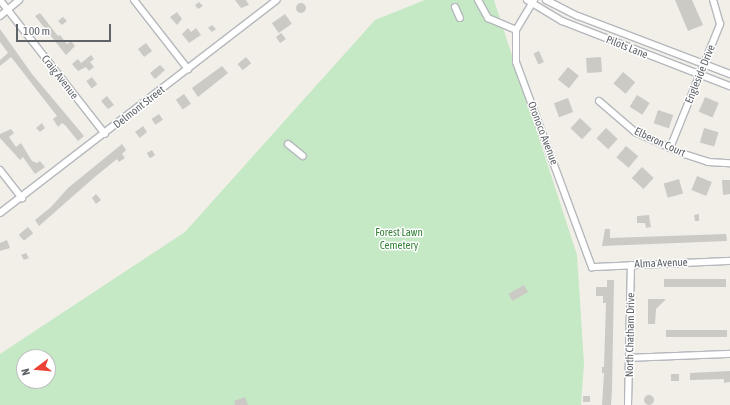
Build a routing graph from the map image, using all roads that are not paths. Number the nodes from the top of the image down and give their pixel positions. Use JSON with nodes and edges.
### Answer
{"nodes":[{"id":1,"x":0,"y":0,"type":"edge"},
{"id":2,"x":19,"y":0,"type":"edge"},
{"id":3,"x":134,"y":0,"type":"edge"},
{"id":4,"x":478,"y":0,"type":"edge"},
{"id":5,"x":546,"y":0,"type":"edge"},
{"id":6,"x":713,"y":0,"type":"edge"},
{"id":7,"x":272,"y":1,"type":"edge"},
{"id":8,"x":531,"y":1,"type":"edge"},
{"id":9,"x":455,"y":7,"type":"dead end"},
{"id":10,"x":8,"y":10,"type":"junction"},
{"id":11,"x":0,"y":16,"type":"edge"},
{"id":12,"x":460,"y":18,"type":"dead end"},
{"id":13,"x":516,"y":30,"type":"junction"},
{"id":14,"x":625,"y":34,"type":"junction"},
{"id":15,"x":621,"y":45,"type":"junction"},
{"id":16,"x":703,"y":65,"type":"junction"},
{"id":17,"x":188,"y":69,"type":"junction"},
{"id":18,"x":730,"y":74,"type":"edge"},
{"id":19,"x":699,"y":76,"type":"junction"},
{"id":20,"x":730,"y":86,"type":"edge"},
{"id":21,"x":599,"y":101,"type":"dead end"},
{"id":22,"x":104,"y":134,"type":"junction"},
{"id":23,"x":288,"y":144,"type":"dead end"},
{"id":24,"x":670,"y":148,"type":"junction"},
{"id":25,"x":303,"y":156,"type":"dead end"},
{"id":26,"x":730,"y":163,"type":"edge"},
{"id":27,"x":0,"y":170,"type":"edge"},
{"id":28,"x":22,"y":198,"type":"junction"},
{"id":29,"x":0,"y":213,"type":"edge"},
{"id":30,"x":730,"y":261,"type":"edge"},
{"id":31,"x":631,"y":265,"type":"junction"},
{"id":32,"x":592,"y":267,"type":"joint"},
{"id":33,"x":730,"y":354,"type":"edge"},
{"id":34,"x":629,"y":358,"type":"junction"},
{"id":35,"x":628,"y":405,"type":"edge"}],
"edges":[{"from":1,"to":10,"type":"street","name":"Craig Avenue"},
{"from":2,"to":10,"type":"street"},
{"from":3,"to":17,"type":"street"},
{"from":4,"to":13,"type":"street"},
{"from":5,"to":14,"type":"street","name":"Pilots Lane"},
{"from":6,"to":16,"type":"street","name":"Engleside Drive"},
{"from":7,"to":17,"type":"street","name":"Delmont Street"},
{"from":8,"to":13,"type":"street","name":"Oronoco Avenue"},
{"from":8,"to":15,"type":"street","name":"Pilots Lane"},
{"from":9,"to":12,"type":"street"},
{"from":10,"to":11,"type":"street"},
{"from":10,"to":22,"type":"street","name":"Craig Avenue"},
{"from":13,"to":32,"type":"street","name":"Oronoco Avenue"},
{"from":14,"to":15,"type":"street"},
{"from":14,"to":16,"type":"street","name":"Pilots Lane"},
{"from":15,"to":19,"type":"street","name":"Pilots Lane"},
{"from":16,"to":18,"type":"street","name":"Pilots Lane"},
{"from":16,"to":19,"type":"street","name":"Engleside Drive"},
{"from":17,"to":22,"type":"street","name":"Delmont Street"},
{"from":19,"to":20,"type":"street","name":"Pilots Lane"},
{"from":19,"to":24,"type":"street","name":"Engleside Drive"},
{"from":21,"to":24,"type":"street","name":"Elberon Court"},
{"from":22,"to":28,"type":"street","name":"Delmont Street"},
{"from":23,"to":25,"type":"street"},
{"from":24,"to":26,"type":"street","name":"Elberon Court"},
{"from":27,"to":28,"type":"street"},
{"from":28,"to":29,"type":"street","name":"Delmont Street"},
{"from":30,"to":31,"type":"street","name":"Alma Avenue"},
{"from":31,"to":32,"type":"street","name":"Alma Avenue"},
{"from":31,"to":34,"type":"street","name":"North Chatham Drive"},
{"from":33,"to":34,"type":"street"},
{"from":34,"to":35,"type":"street","name":"North Chatham Drive"}]}
